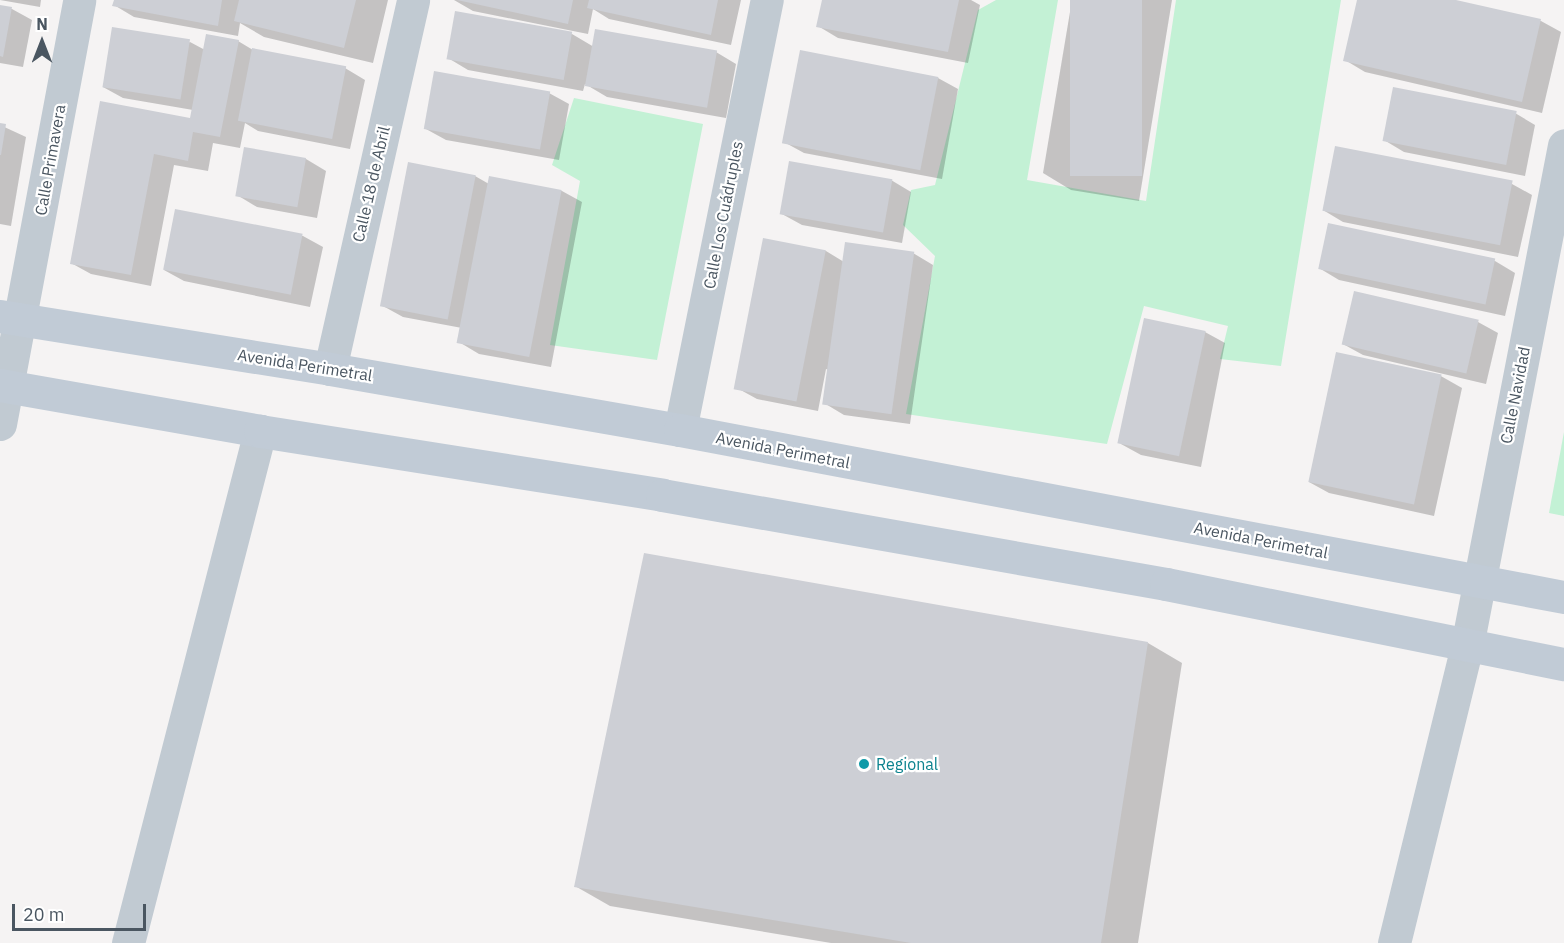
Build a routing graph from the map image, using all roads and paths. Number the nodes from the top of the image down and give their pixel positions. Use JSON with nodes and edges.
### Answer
{"nodes":[{"id":1,"x":79,"y":0,"type":"edge"},
{"id":2,"x":413,"y":0,"type":"edge"},
{"id":3,"x":767,"y":0,"type":"edge"},
{"id":4,"x":1564,"y":144,"type":"edge"},
{"id":5,"x":10,"y":318,"type":"edge"},
{"id":6,"x":330,"y":369,"type":"junction"},
{"id":7,"x":4,"y":386,"type":"edge"},
{"id":8,"x":0,"y":424,"type":"edge"},
{"id":9,"x":680,"y":430,"type":"junction"},
{"id":10,"x":260,"y":431,"type":"junction"},
{"id":11,"x":1479,"y":581,"type":"junction"},
{"id":12,"x":1564,"y":597,"type":"edge"},
{"id":13,"x":1467,"y":646,"type":"junction"},
{"id":14,"x":1564,"y":664,"type":"edge"},
{"id":15,"x":128,"y":943,"type":"edge"},
{"id":16,"x":1394,"y":943,"type":"edge"}],
"edges":[{"from":1,"to":5,"type":"street","name":"Calle Primavera"},
{"from":2,"to":6,"type":"street","name":"Calle 18 de Abril"},
{"from":3,"to":9,"type":"street","name":"Calle Los Cuádruples"},
{"from":4,"to":11,"type":"street","name":"Calle Navidad"},
{"from":5,"to":6,"type":"main road","name":"Avenida Perimetral"},
{"from":5,"to":7,"type":"street","name":"Calle Primavera"},
{"from":6,"to":9,"type":"main road","name":"Avenida Perimetral"},
{"from":7,"to":8,"type":"street","name":"Calle Primavera"},
{"from":7,"to":10,"type":"main road"},
{"from":9,"to":11,"type":"main road","name":"Avenida Perimetral"},
{"from":10,"to":13,"type":"main road"},
{"from":10,"to":15,"type":"street"},
{"from":11,"to":12,"type":"main road","name":"Avenida Perimetral"},
{"from":11,"to":13,"type":"street","name":"Calle Navidad"},
{"from":13,"to":14,"type":"main road"},
{"from":13,"to":16,"type":"street","name":"Calle Navidad"}]}
